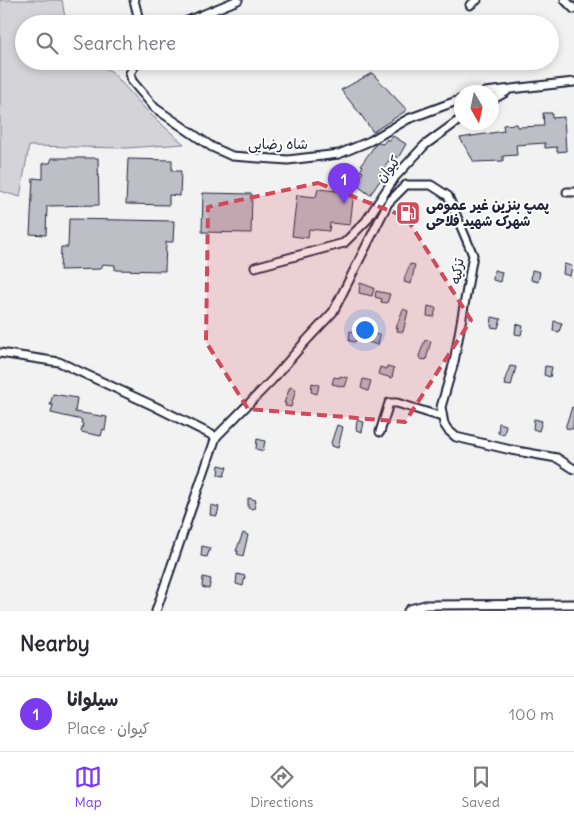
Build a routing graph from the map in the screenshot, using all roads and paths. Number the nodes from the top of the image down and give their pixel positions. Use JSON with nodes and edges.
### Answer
{"nodes":[{"id":1,"x":134,"y":0,"type":"edge"},
{"id":2,"x":238,"y":0,"type":"edge"},
{"id":3,"x":476,"y":0,"type":"edge"},
{"id":4,"x":565,"y":0,"type":"edge"},
{"id":5,"x":470,"y":5,"type":"dead end"},
{"id":6,"x":574,"y":9,"type":"edge"},
{"id":7,"x":138,"y":15,"type":"edge"},
{"id":8,"x":202,"y":15,"type":"edge"},
{"id":9,"x":132,"y":70,"type":"edge"},
{"id":10,"x":574,"y":82,"type":"edge"},
{"id":11,"x":511,"y":90,"type":"junction"},
{"id":12,"x":499,"y":91,"type":"edge"},
{"id":13,"x":499,"y":96,"type":"edge"},
{"id":14,"x":454,"y":102,"type":"edge"},
{"id":15,"x":454,"y":124,"type":"edge"},
{"id":16,"x":255,"y":267,"type":"dead end"},
{"id":17,"x":0,"y":353,"type":"edge"},
{"id":18,"x":442,"y":417,"type":"junction"},
{"id":19,"x":380,"y":432,"type":"dead end"},
{"id":20,"x":216,"y":437,"type":"junction"},
{"id":21,"x":574,"y":469,"type":"edge"},
{"id":22,"x":574,"y":604,"type":"edge"},
{"id":23,"x":156,"y":611,"type":"edge"},
{"id":24,"x":408,"y":611,"type":"edge"}],
"edges":[{"from":1,"to":7,"type":"street"},
{"from":2,"to":8,"type":"street"},
{"from":3,"to":5,"type":"street"},
{"from":4,"to":6,"type":"street"},
{"from":9,"to":14,"type":"street","name":"شاه رضایی"},
{"from":10,"to":11,"type":"street"},
{"from":11,"to":12,"type":"street"},
{"from":11,"to":13,"type":"street"},
{"from":15,"to":16,"type":"street","name":"کیوان"},
{"from":17,"to":20,"type":"street"},
{"from":18,"to":19,"type":"street"},
{"from":18,"to":20,"type":"street","name":"تزکیه"},
{"from":18,"to":21,"type":"street"},
{"from":20,"to":23,"type":"street"},
{"from":22,"to":24,"type":"street"}]}
